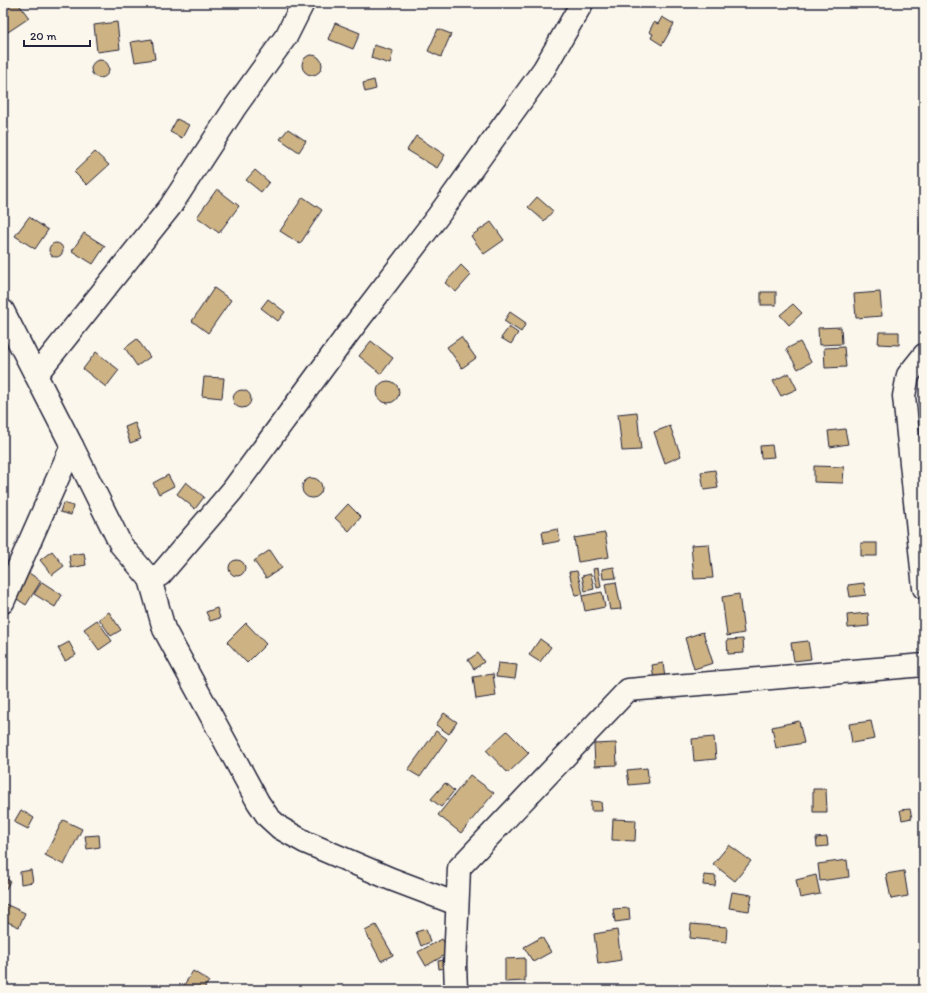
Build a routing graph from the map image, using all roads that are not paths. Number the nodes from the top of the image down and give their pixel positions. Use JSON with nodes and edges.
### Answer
{"nodes":[{"id":1,"x":303,"y":3,"type":"edge"},
{"id":2,"x":582,"y":3,"type":"edge"},
{"id":3,"x":3,"y":311,"type":"edge"},
{"id":4,"x":924,"y":355,"type":"edge"},
{"id":5,"x":36,"y":375,"type":"junction"},
{"id":6,"x":72,"y":446,"type":"junction"},
{"id":7,"x":150,"y":579,"type":"junction"},
{"id":8,"x":924,"y":588,"type":"edge"},
{"id":9,"x":3,"y":602,"type":"edge"},
{"id":10,"x":924,"y":665,"type":"edge"},
{"id":11,"x":457,"y":904,"type":"junction"},
{"id":12,"x":456,"y":990,"type":"edge"}],
"edges":[{"from":1,"to":5,"type":"street"},
{"from":2,"to":7,"type":"street"},
{"from":3,"to":5,"type":"street"},
{"from":4,"to":8,"type":"street"},
{"from":5,"to":6,"type":"street"},
{"from":6,"to":7,"type":"street"},
{"from":6,"to":9,"type":"street"},
{"from":7,"to":11,"type":"street"},
{"from":10,"to":11,"type":"street"},
{"from":11,"to":12,"type":"street"}]}
